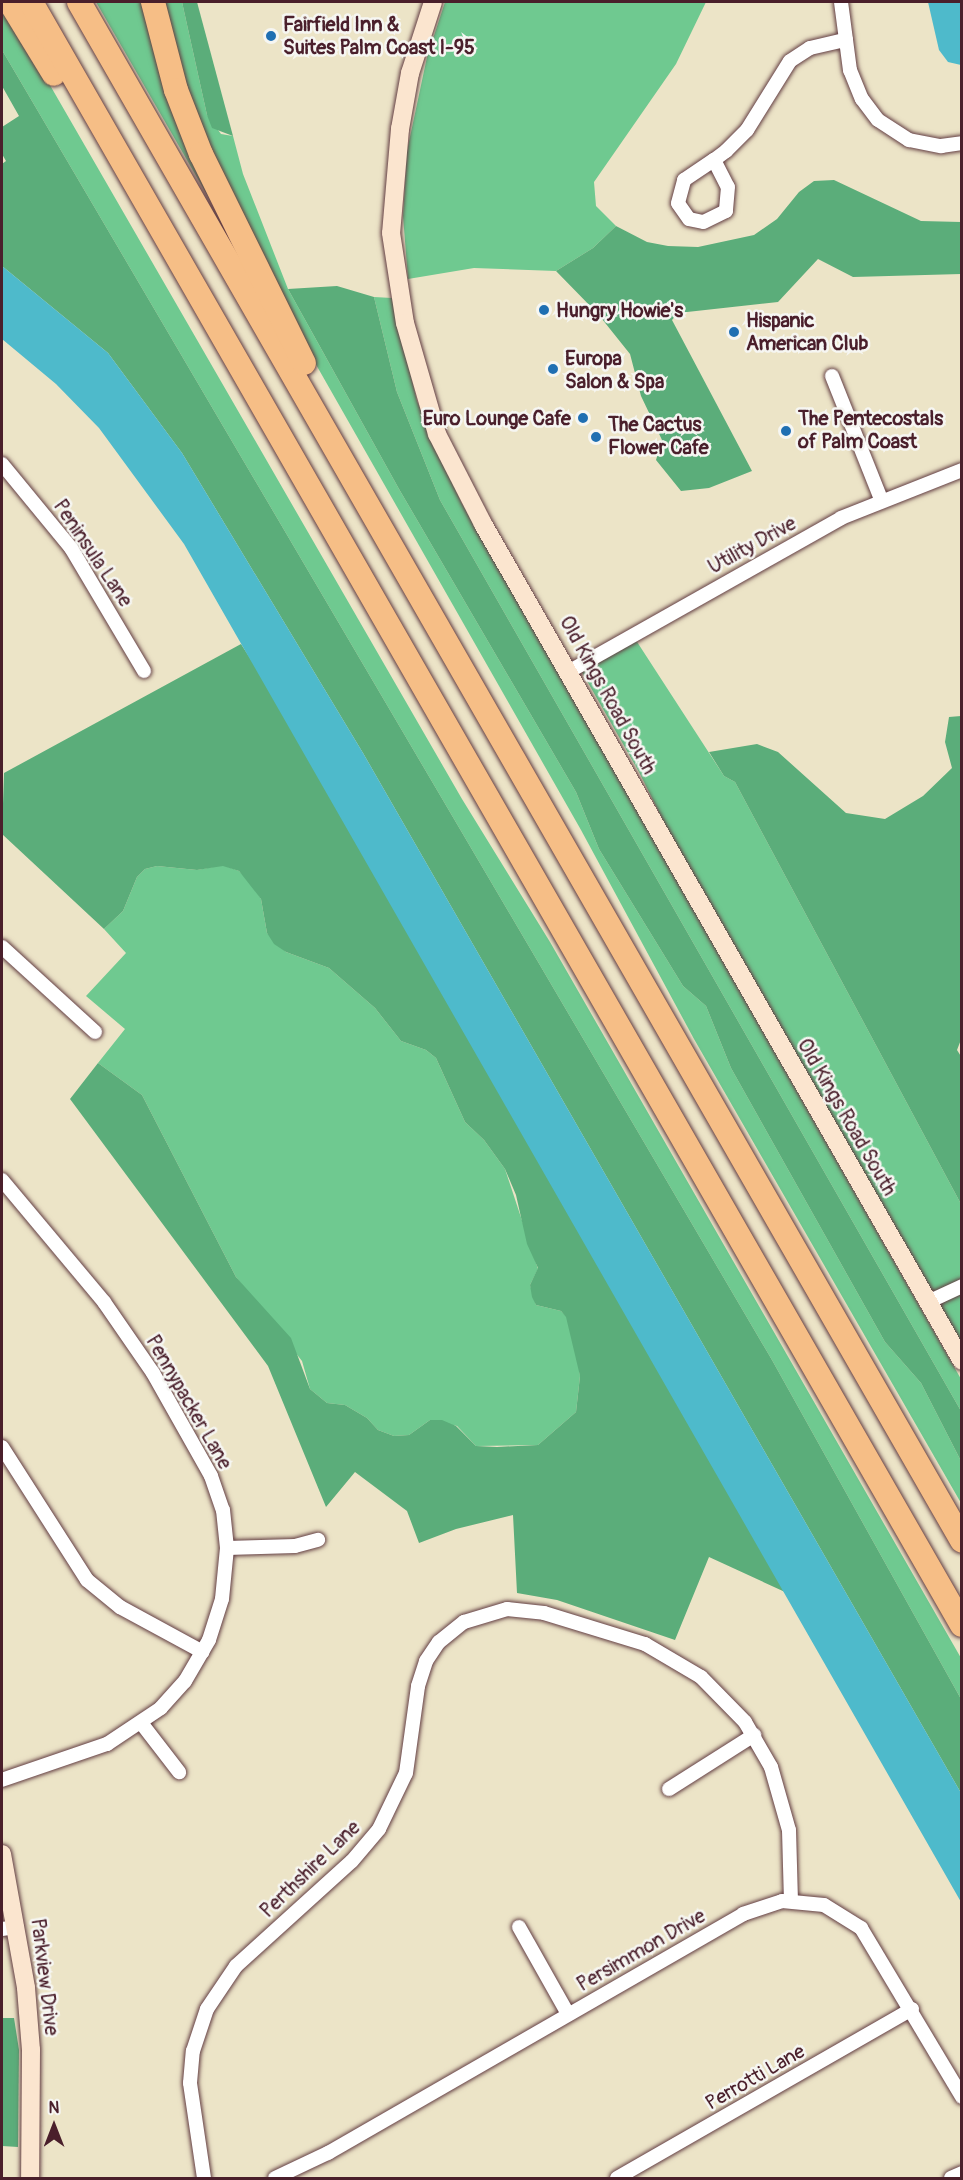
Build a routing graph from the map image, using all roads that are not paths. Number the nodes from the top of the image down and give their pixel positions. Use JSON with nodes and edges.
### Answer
{"nodes":[{"id":1,"x":10,"y":2,"type":"edge"},
{"id":2,"x":31,"y":2,"type":"edge"},
{"id":3,"x":79,"y":2,"type":"edge"},
{"id":4,"x":153,"y":2,"type":"edge"},
{"id":5,"x":433,"y":2,"type":"edge"},
{"id":6,"x":841,"y":2,"type":"edge"},
{"id":7,"x":846,"y":40,"type":"junction"},
{"id":8,"x":962,"y":143,"type":"edge"},
{"id":9,"x":714,"y":160,"type":"junction"},
{"id":10,"x":831,"y":376,"type":"dead end"},
{"id":11,"x":262,"y":403,"type":"junction"},
{"id":12,"x":344,"y":462,"type":"junction"},
{"id":13,"x":2,"y":464,"type":"edge"},
{"id":14,"x":962,"y":470,"type":"edge"},
{"id":15,"x":881,"y":499,"type":"junction"},
{"id":16,"x":144,"y":671,"type":"dead end"},
{"id":17,"x":570,"y":671,"type":"junction"},
{"id":18,"x":2,"y":947,"type":"edge"},
{"id":19,"x":95,"y":1032,"type":"dead end"},
{"id":20,"x":2,"y":1180,"type":"edge"},
{"id":21,"x":962,"y":1286,"type":"edge"},
{"id":22,"x":928,"y":1302,"type":"junction"},
{"id":23,"x":962,"y":1361,"type":"edge"},
{"id":24,"x":2,"y":1447,"type":"edge"},
{"id":25,"x":318,"y":1540,"type":"dead end"},
{"id":26,"x":962,"y":1541,"type":"edge"},
{"id":27,"x":227,"y":1548,"type":"junction"},
{"id":28,"x":962,"y":1625,"type":"edge"},
{"id":29,"x":203,"y":1652,"type":"junction"},
{"id":30,"x":142,"y":1724,"type":"junction"},
{"id":31,"x":754,"y":1735,"type":"junction"},
{"id":32,"x":179,"y":1772,"type":"dead end"},
{"id":33,"x":2,"y":1780,"type":"edge"},
{"id":34,"x":669,"y":1789,"type":"dead end"},
{"id":35,"x":2,"y":1854,"type":"edge"},
{"id":36,"x":791,"y":1900,"type":"junction"},
{"id":37,"x":519,"y":1926,"type":"dead end"},
{"id":38,"x":10,"y":1928,"type":"edge"},
{"id":39,"x":912,"y":2009,"type":"junction"},
{"id":40,"x":568,"y":2014,"type":"junction"},
{"id":41,"x":962,"y":2097,"type":"edge"},
{"id":42,"x":962,"y":2173,"type":"edge"},
{"id":43,"x":30,"y":2178,"type":"edge"},
{"id":44,"x":204,"y":2178,"type":"edge"},
{"id":45,"x":275,"y":2178,"type":"edge"},
{"id":46,"x":617,"y":2178,"type":"edge"},
{"id":47,"x":951,"y":2178,"type":"edge"}],
"edges":[{"from":1,"to":11,"type":"highway"},
{"from":2,"to":11,"type":"highway"},
{"from":3,"to":12,"type":"highway"},
{"from":4,"to":12,"type":"highway"},
{"from":5,"to":17,"type":"street","name":"Old Kings Road South"},
{"from":6,"to":7,"type":"street"},
{"from":7,"to":8,"type":"street"},
{"from":7,"to":9,"type":"street"},
{"from":9,"to":9,"type":"street"},
{"from":10,"to":15,"type":"street"},
{"from":11,"to":28,"type":"highway"},
{"from":12,"to":26,"type":"highway"},
{"from":13,"to":16,"type":"street","name":"Peninsula Lane"},
{"from":14,"to":15,"type":"street","name":"Utility Drive"},
{"from":15,"to":17,"type":"street","name":"Utility Drive"},
{"from":17,"to":22,"type":"street","name":"Old Kings Road South"},
{"from":18,"to":19,"type":"street"},
{"from":20,"to":27,"type":"street","name":"Pennypacker Lane"},
{"from":21,"to":22,"type":"street"},
{"from":22,"to":23,"type":"street","name":"Old Kings Road South"},
{"from":24,"to":29,"type":"street"},
{"from":25,"to":27,"type":"street"},
{"from":27,"to":29,"type":"street","name":"Pennypacker Lane"},
{"from":29,"to":30,"type":"street","name":"Pennypacker Lane"},
{"from":30,"to":32,"type":"street"},
{"from":30,"to":33,"type":"street","name":"Pennypacker Lane"},
{"from":31,"to":34,"type":"street"},
{"from":31,"to":36,"type":"street","name":"Perthshire Lane"},
{"from":31,"to":44,"type":"street","name":"Perthshire Lane"},
{"from":35,"to":38,"type":"street","name":"Parkview Drive"},
{"from":36,"to":39,"type":"street","name":"Persimmon Drive"},
{"from":36,"to":40,"type":"street","name":"Persimmon Drive"},
{"from":37,"to":40,"type":"street"},
{"from":38,"to":43,"type":"street","name":"Parkview Drive"},
{"from":39,"to":41,"type":"street","name":"Persimmon Drive"},
{"from":39,"to":46,"type":"street","name":"Perrotti Lane"},
{"from":40,"to":45,"type":"street","name":"Persimmon Drive"},
{"from":42,"to":47,"type":"street"}]}
